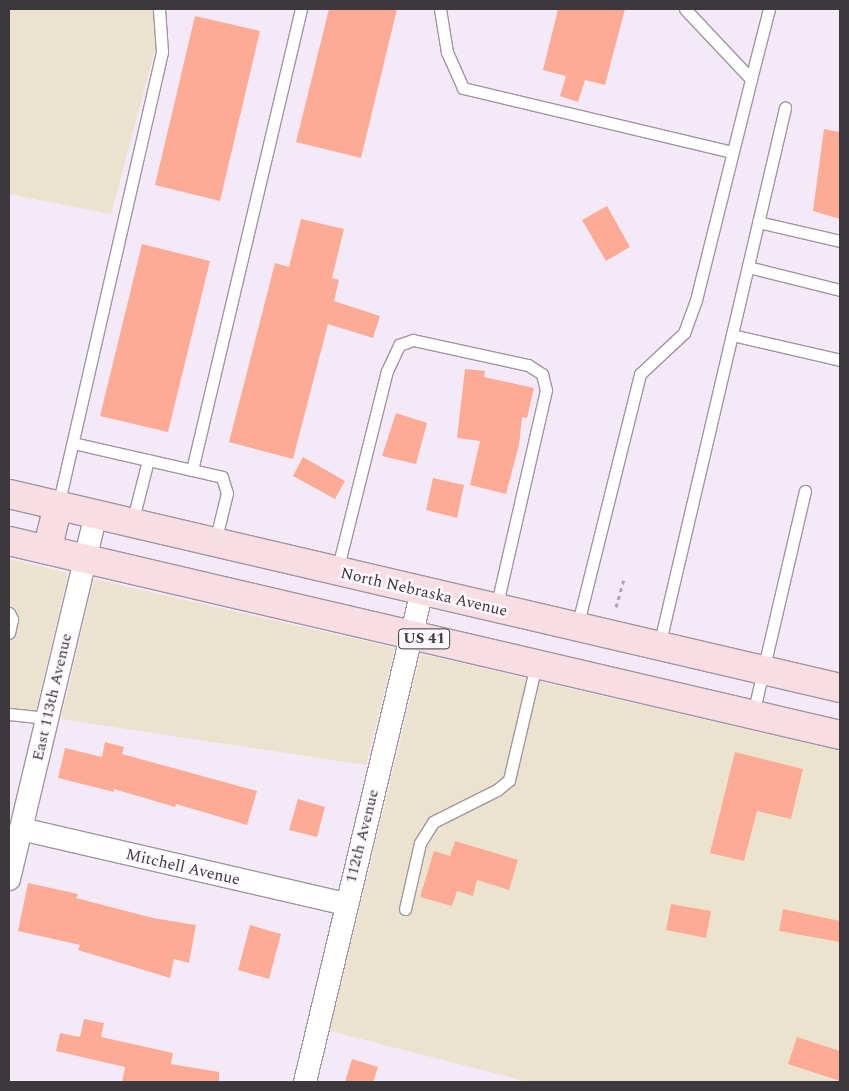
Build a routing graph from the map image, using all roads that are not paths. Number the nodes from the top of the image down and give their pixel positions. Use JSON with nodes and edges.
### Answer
{"nodes":[{"id":1,"x":159,"y":9,"type":"edge"},
{"id":2,"x":301,"y":9,"type":"edge"},
{"id":3,"x":440,"y":9,"type":"edge"},
{"id":4,"x":685,"y":9,"type":"edge"},
{"id":5,"x":769,"y":9,"type":"edge"},
{"id":6,"x":751,"y":79,"type":"junction"},
{"id":7,"x":785,"y":108,"type":"dead end"},
{"id":8,"x":732,"y":152,"type":"junction"},
{"id":9,"x":758,"y":222,"type":"junction"},
{"id":10,"x":840,"y":241,"type":"edge"},
{"id":11,"x":748,"y":267,"type":"junction"},
{"id":12,"x":840,"y":290,"type":"edge"},
{"id":13,"x":732,"y":335,"type":"junction"},
{"id":14,"x":840,"y":360,"type":"edge"},
{"id":15,"x":73,"y":443,"type":"junction"},
{"id":16,"x":148,"y":460,"type":"junction"},
{"id":17,"x":192,"y":470,"type":"junction"},
{"id":18,"x":805,"y":491,"type":"dead end"},
{"id":19,"x":9,"y":494,"type":"edge"},
{"id":20,"x":58,"y":506,"type":"junction"},
{"id":21,"x":96,"y":515,"type":"junction"},
{"id":22,"x":132,"y":523,"type":"junction"},
{"id":23,"x":9,"y":541,"type":"edge"},
{"id":24,"x":215,"y":542,"type":"junction"},
{"id":25,"x":47,"y":550,"type":"junction"},
{"id":26,"x":85,"y":559,"type":"junction"},
{"id":27,"x":336,"y":571,"type":"junction"},
{"id":28,"x":422,"y":591,"type":"junction"},
{"id":29,"x":496,"y":608,"type":"junction"},
{"id":30,"x":9,"y":613,"type":"edge"},
{"id":31,"x":577,"y":627,"type":"junction"},
{"id":32,"x":9,"y":632,"type":"edge"},
{"id":33,"x":412,"y":636,"type":"junction"},
{"id":34,"x":659,"y":646,"type":"junction"},
{"id":35,"x":536,"y":665,"type":"junction"},
{"id":36,"x":763,"y":670,"type":"junction"},
{"id":37,"x":840,"y":688,"type":"edge"},
{"id":38,"x":9,"y":714,"type":"edge"},
{"id":39,"x":753,"y":714,"type":"junction"},
{"id":40,"x":48,"y":718,"type":"junction"},
{"id":41,"x":840,"y":735,"type":"edge"},
{"id":42,"x":21,"y":829,"type":"junction"},
{"id":43,"x":9,"y":879,"type":"edge"},
{"id":44,"x":346,"y":904,"type":"junction"},
{"id":45,"x":405,"y":908,"type":"dead end"},
{"id":46,"x":305,"y":1082,"type":"edge"}],
"edges":[{"from":1,"to":15,"type":"lane"},
{"from":2,"to":17,"type":"lane"},
{"from":3,"to":8,"type":"lane"},
{"from":4,"to":6,"type":"lane"},
{"from":5,"to":6,"type":"lane"},
{"from":6,"to":8,"type":"lane"},
{"from":7,"to":9,"type":"lane"},
{"from":8,"to":31,"type":"lane"},
{"from":9,"to":10,"type":"lane"},
{"from":9,"to":11,"type":"lane"},
{"from":11,"to":12,"type":"lane"},
{"from":11,"to":13,"type":"lane"},
{"from":13,"to":14,"type":"lane"},
{"from":13,"to":34,"type":"lane"},
{"from":15,"to":16,"type":"lane"},
{"from":15,"to":20,"type":"lane"},
{"from":16,"to":17,"type":"lane"},
{"from":16,"to":22,"type":"lane"},
{"from":17,"to":24,"type":"lane"},
{"from":18,"to":36,"type":"lane"},
{"from":19,"to":20,"type":"main road","name":"North Nebraska Avenue"},
{"from":20,"to":21,"type":"main road","name":"North Nebraska Avenue"},
{"from":20,"to":25,"type":"main road"},
{"from":21,"to":22,"type":"main road","name":"North Nebraska Avenue"},
{"from":21,"to":26,"type":"street","name":"East 113th Avenue"},
{"from":22,"to":24,"type":"main road","name":"North Nebraska Avenue"},
{"from":23,"to":25,"type":"main road","number":"US 41"},
{"from":24,"to":27,"type":"main road","name":"North Nebraska Avenue"},
{"from":25,"to":26,"type":"main road","number":"US 41"},
{"from":26,"to":33,"type":"main road","number":"US 41"},
{"from":26,"to":40,"type":"street","name":"East 113th Avenue"},
{"from":27,"to":28,"type":"main road","name":"North Nebraska Avenue"},
{"from":27,"to":29,"type":"lane"},
{"from":28,"to":29,"type":"main road","name":"North Nebraska Avenue"},
{"from":28,"to":33,"type":"street","name":"112th Avenue"},
{"from":29,"to":31,"type":"main road","name":"North Nebraska Avenue"},
{"from":30,"to":32,"type":"lane"},
{"from":31,"to":34,"type":"main road","name":"North Nebraska Avenue"},
{"from":33,"to":35,"type":"main road","number":"US 41"},
{"from":33,"to":44,"type":"street","name":"112th Avenue"},
{"from":34,"to":36,"type":"main road","name":"North Nebraska Avenue"},
{"from":35,"to":39,"type":"main road","number":"US 41"},
{"from":35,"to":45,"type":"lane"},
{"from":36,"to":37,"type":"main road","name":"North Nebraska Avenue"},
{"from":36,"to":39,"type":"lane"},
{"from":38,"to":40,"type":"lane"},
{"from":39,"to":41,"type":"main road","number":"US 41"},
{"from":40,"to":42,"type":"street","name":"East 113th Avenue"},
{"from":42,"to":43,"type":"street","name":"East 113th Avenue"},
{"from":42,"to":44,"type":"street","name":"Mitchell Avenue"},
{"from":44,"to":46,"type":"street","name":"112th Avenue"}]}
